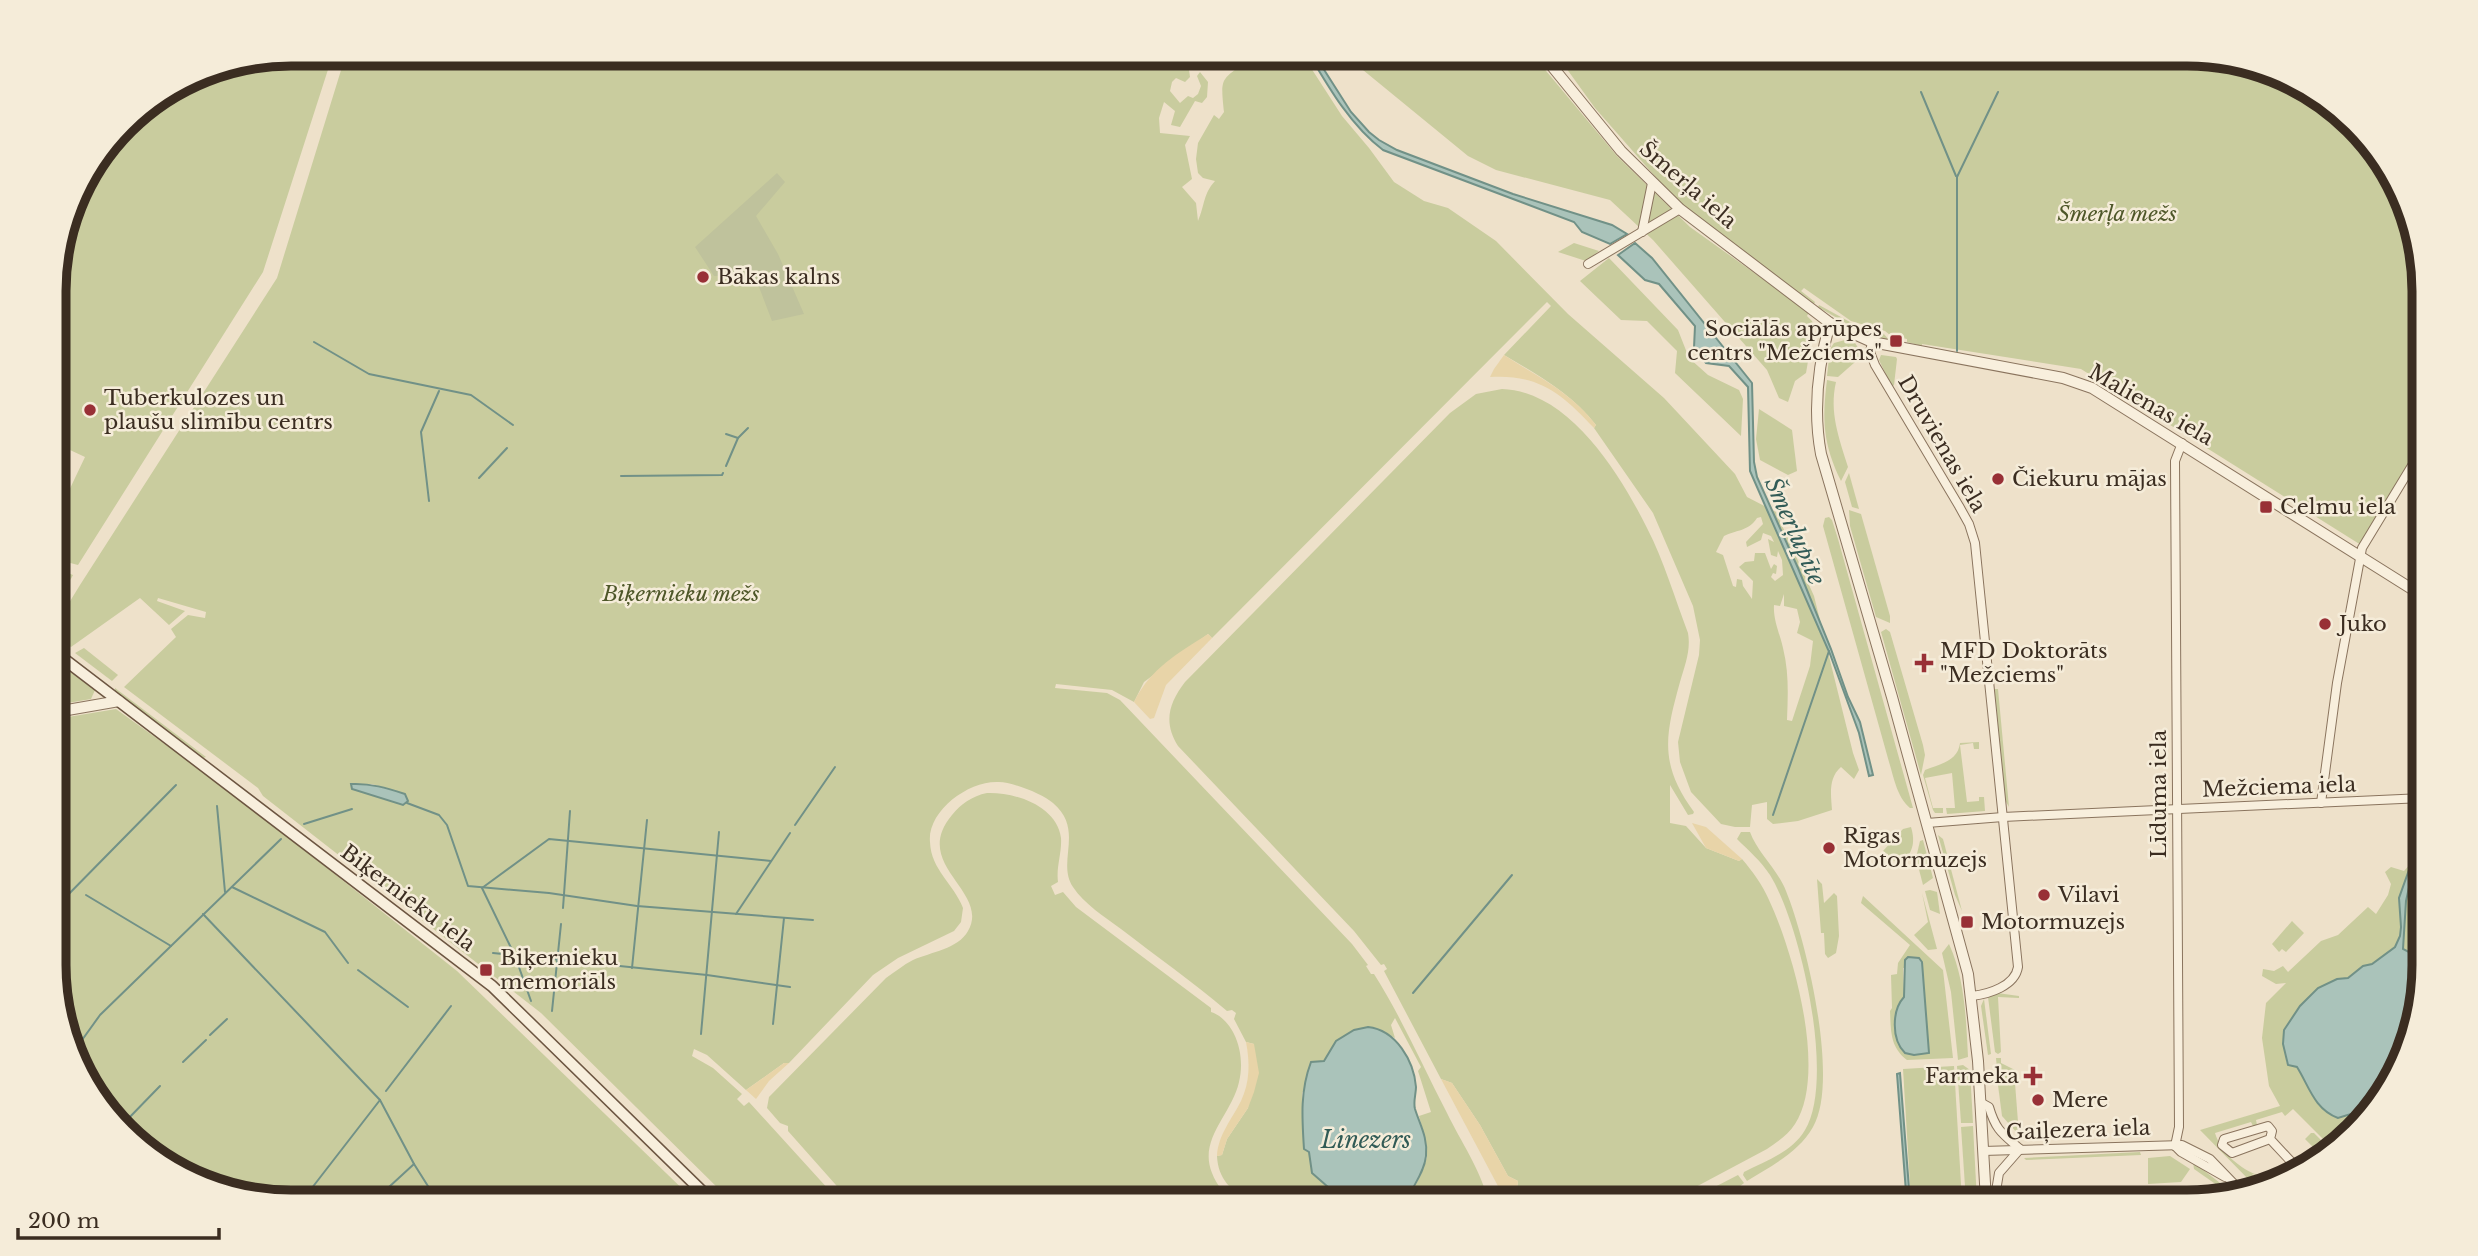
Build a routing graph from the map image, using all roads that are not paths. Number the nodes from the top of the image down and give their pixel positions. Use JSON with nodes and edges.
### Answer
{"nodes":[{"id":1,"x":1552,"y":66,"type":"edge"},
{"id":2,"x":1652,"y":183,"type":"junction"},
{"id":3,"x":1681,"y":209,"type":"junction"},
{"id":4,"x":1642,"y":232,"type":"junction"},
{"id":5,"x":1588,"y":264,"type":"dead end"},
{"id":6,"x":1830,"y":323,"type":"junction"},
{"id":7,"x":1872,"y":342,"type":"junction"},
{"id":8,"x":2182,"y":443,"type":"junction"},
{"id":9,"x":2412,"y":466,"type":"edge"},
{"id":10,"x":2360,"y":556,"type":"junction"},
{"id":11,"x":2412,"y":589,"type":"edge"},
{"id":12,"x":66,"y":661,"type":"edge"},
{"id":13,"x":119,"y":701,"type":"junction"},
{"id":14,"x":66,"y":710,"type":"edge"},
{"id":15,"x":2412,"y":799,"type":"edge"},
{"id":16,"x":2321,"y":803,"type":"junction"},
{"id":17,"x":2176,"y":808,"type":"junction"},
{"id":18,"x":2003,"y":817,"type":"junction"},
{"id":19,"x":1927,"y":823,"type":"junction"},
{"id":20,"x":1972,"y":996,"type":"junction"},
{"id":21,"x":1980,"y":1102,"type":"junction"},
{"id":22,"x":2270,"y":1139,"type":"junction"},
{"id":23,"x":2175,"y":1146,"type":"junction"},
{"id":24,"x":2020,"y":1149,"type":"junction"},
{"id":25,"x":1983,"y":1151,"type":"junction"},
{"id":26,"x":2293,"y":1162,"type":"edge"},
{"id":27,"x":2233,"y":1184,"type":"edge"},
{"id":28,"x":1985,"y":1189,"type":"edge"},
{"id":29,"x":1996,"y":1189,"type":"edge"},
{"id":30,"x":701,"y":1190,"type":"edge"}],
"edges":[{"from":1,"to":2,"type":"street","name":"Šmerļa iela"},
{"from":2,"to":3,"type":"street","name":"Šmerļa iela"},
{"from":2,"to":4,"type":"street"},
{"from":3,"to":4,"type":"street"},
{"from":3,"to":6,"type":"street","name":"Šmerļa iela"},
{"from":4,"to":5,"type":"street"},
{"from":6,"to":7,"type":"street","name":"Malienas iela"},
{"from":6,"to":19,"type":"street"},
{"from":7,"to":8,"type":"street","name":"Malienas iela"},
{"from":7,"to":18,"type":"street","name":"Druvienas iela"},
{"from":8,"to":10,"type":"street","name":"Malienas iela"},
{"from":8,"to":17,"type":"street","name":"Līduma iela"},
{"from":9,"to":10,"type":"street"},
{"from":10,"to":11,"type":"street","name":"Malienas iela"},
{"from":10,"to":16,"type":"street"},
{"from":12,"to":13,"type":"main road","name":"Biķernieku iela"},
{"from":13,"to":14,"type":"street"},
{"from":13,"to":30,"type":"main road","name":"Biķernieku iela"},
{"from":15,"to":16,"type":"street","name":"Mežciema iela"},
{"from":16,"to":17,"type":"street","name":"Mežciema iela"},
{"from":17,"to":18,"type":"street","name":"Mežciema iela"},
{"from":17,"to":23,"type":"street","name":"Līduma iela"},
{"from":18,"to":19,"type":"street","name":"Mežciema iela"},
{"from":18,"to":20,"type":"street","name":"Druvienas iela"},
{"from":19,"to":20,"type":"street"},
{"from":20,"to":21,"type":"street"},
{"from":21,"to":24,"type":"street"},
{"from":21,"to":25,"type":"street"},
{"from":22,"to":22,"type":"street"},
{"from":22,"to":26,"type":"street"},
{"from":23,"to":24,"type":"street","name":"Gaiļezera iela"},
{"from":23,"to":27,"type":"street","name":"Gaiļezera iela"},
{"from":24,"to":25,"type":"street","name":"Gaiļezera iela"},
{"from":24,"to":29,"type":"street"},
{"from":25,"to":28,"type":"street"}]}
